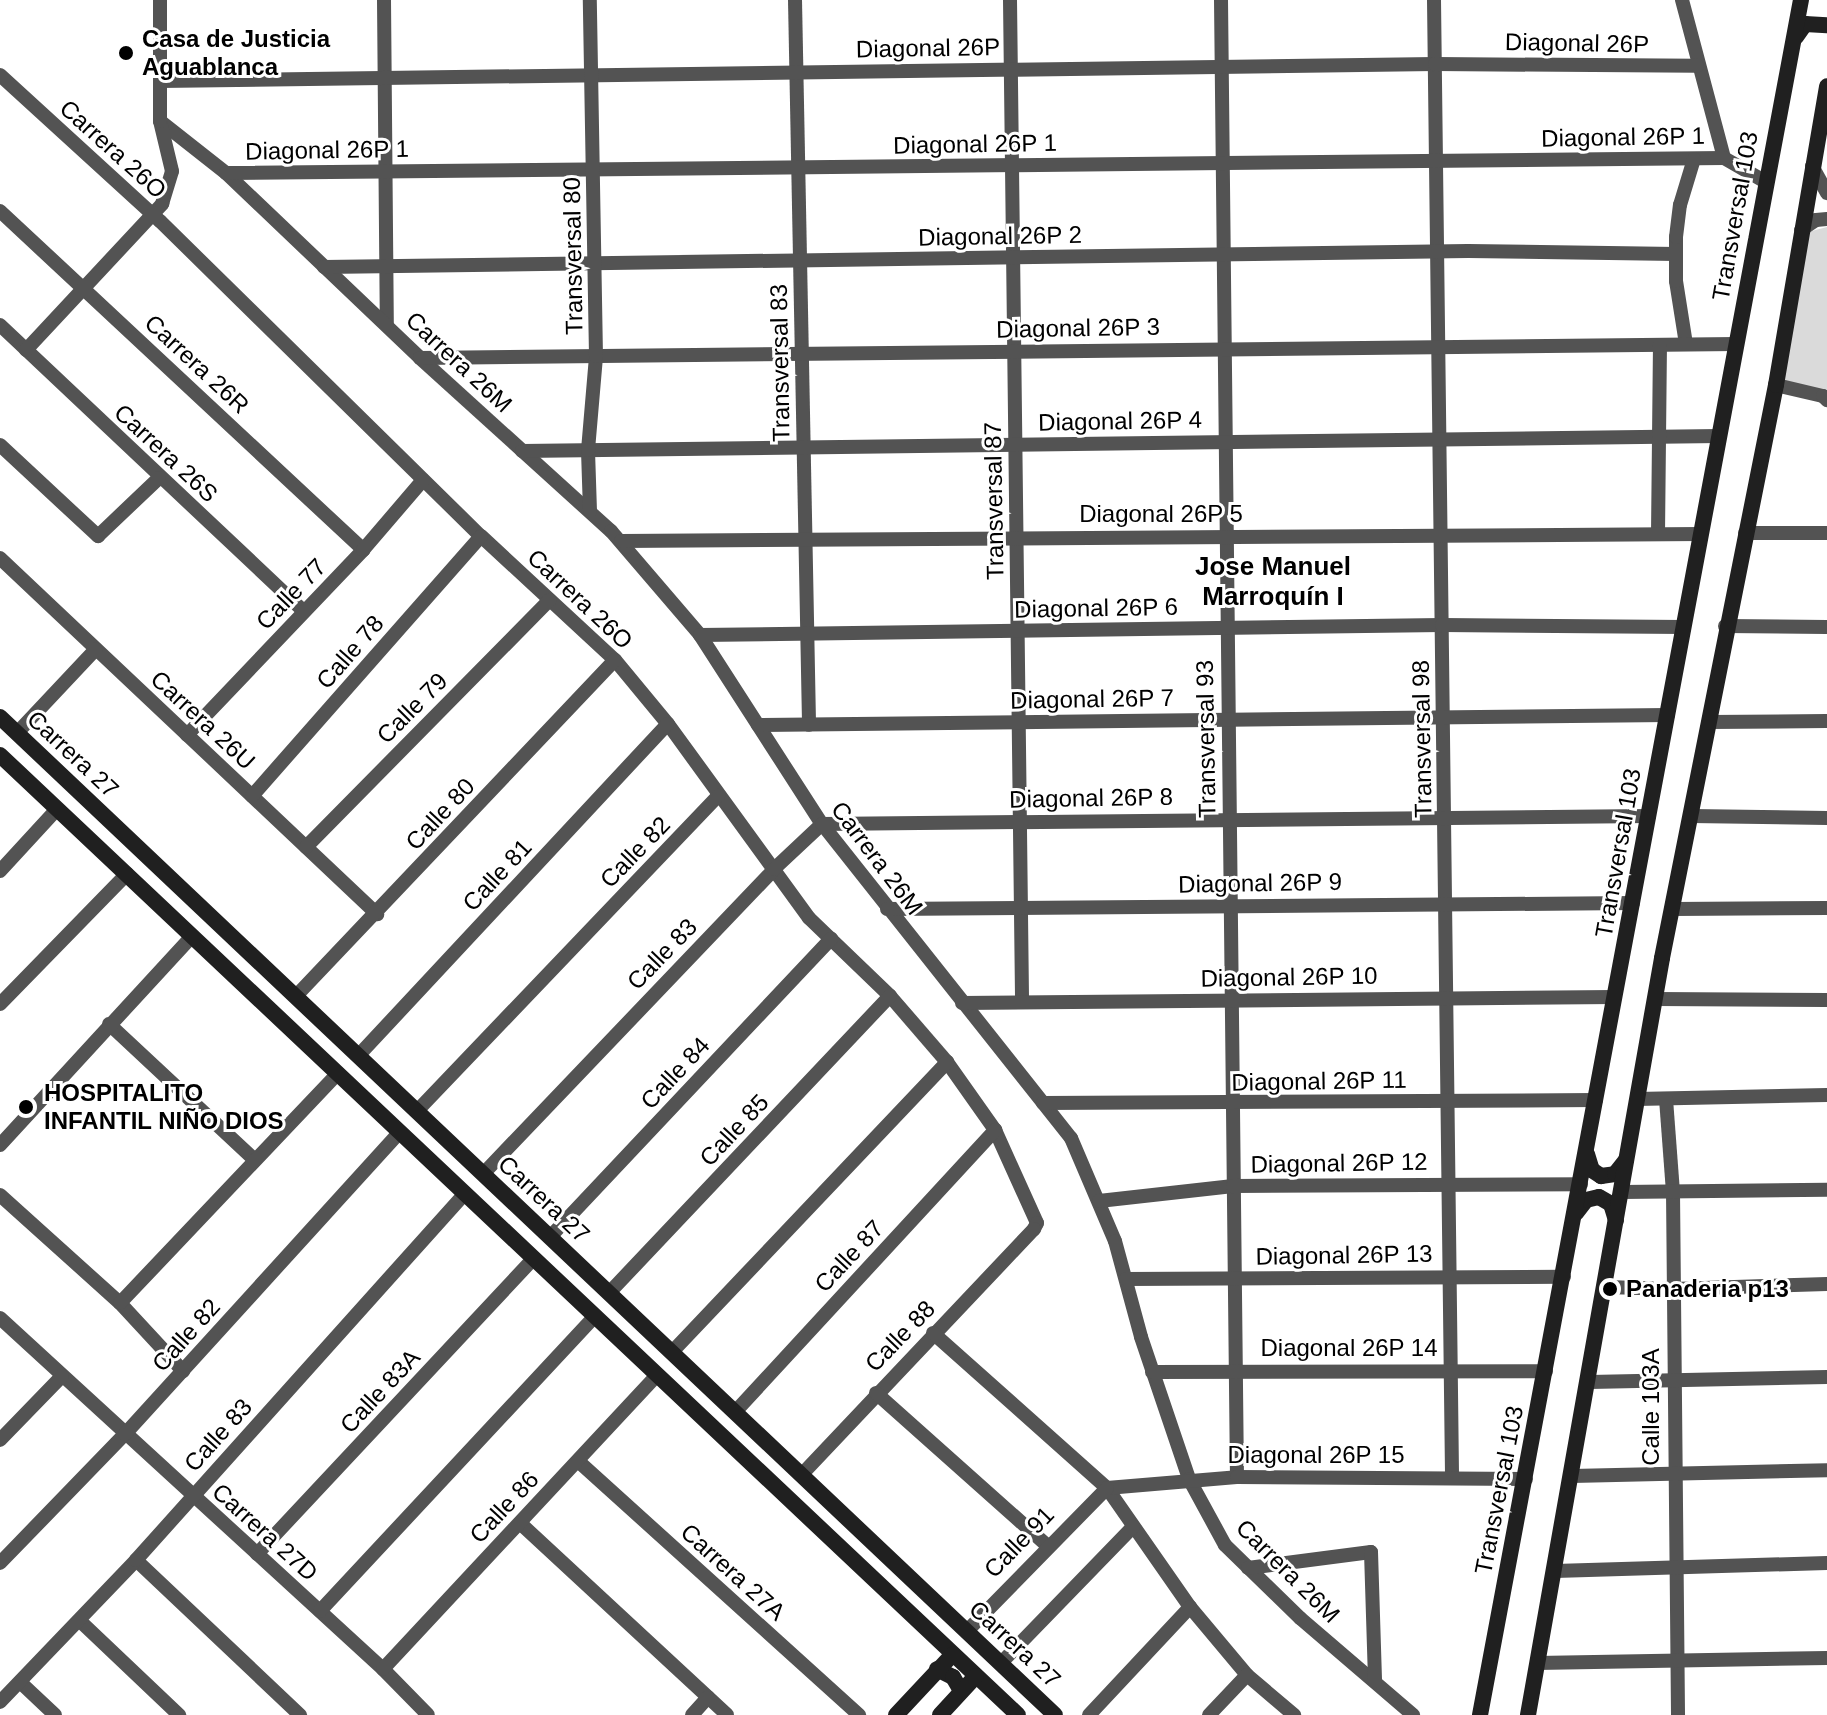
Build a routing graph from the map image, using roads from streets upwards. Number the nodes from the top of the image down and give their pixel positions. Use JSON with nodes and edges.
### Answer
{"nodes":[{"id":1,"x":160,"y":0,"type":"edge"},
{"id":2,"x":384,"y":0,"type":"edge"},
{"id":3,"x":590,"y":0,"type":"edge"},
{"id":4,"x":795,"y":0,"type":"edge"},
{"id":5,"x":1010,"y":0,"type":"edge"},
{"id":6,"x":1221,"y":0,"type":"edge"},
{"id":7,"x":1434,"y":0,"type":"edge"},
{"id":8,"x":1682,"y":0,"type":"edge"},
{"id":9,"x":1801,"y":0,"type":"edge"},
{"id":10,"x":1827,"y":25,"type":"edge"},
{"id":11,"x":1795,"y":38,"type":"junction"},
{"id":12,"x":1435,"y":64,"type":"junction"},
{"id":13,"x":1697,"y":66,"type":"junction"},
{"id":14,"x":1221,"y":67,"type":"junction"},
{"id":15,"x":1011,"y":69,"type":"junction"},
{"id":16,"x":796,"y":72,"type":"junction"},
{"id":17,"x":0,"y":75,"type":"edge"},
{"id":18,"x":593,"y":75,"type":"junction"},
{"id":19,"x":385,"y":78,"type":"junction"},
{"id":20,"x":160,"y":81,"type":"junction"},
{"id":21,"x":1827,"y":86,"type":"edge"},
{"id":22,"x":160,"y":121,"type":"junction"},
{"id":23,"x":1724,"y":158,"type":"junction"},
{"id":24,"x":1694,"y":159,"type":"junction"},
{"id":25,"x":1436,"y":161,"type":"junction"},
{"id":26,"x":1222,"y":163,"type":"junction"},
{"id":27,"x":1012,"y":165,"type":"junction"},
{"id":28,"x":1812,"y":166,"type":"junction"},
{"id":29,"x":798,"y":168,"type":"junction"},
{"id":30,"x":594,"y":170,"type":"junction"},
{"id":31,"x":386,"y":172,"type":"junction"},
{"id":32,"x":226,"y":173,"type":"junction"},
{"id":33,"x":1764,"y":181,"type":"junction"},
{"id":34,"x":1827,"y":193,"type":"edge"},
{"id":35,"x":0,"y":211,"type":"edge"},
{"id":36,"x":153,"y":215,"type":"junction"},
{"id":37,"x":1827,"y":219,"type":"edge"},
{"id":38,"x":1801,"y":230,"type":"junction"},
{"id":39,"x":1438,"y":252,"type":"junction"},
{"id":40,"x":1676,"y":254,"type":"junction"},
{"id":41,"x":1223,"y":255,"type":"junction"},
{"id":42,"x":1013,"y":257,"type":"junction"},
{"id":43,"x":800,"y":260,"type":"junction"},
{"id":44,"x":594,"y":263,"type":"junction"},
{"id":45,"x":387,"y":266,"type":"junction"},
{"id":46,"x":324,"y":267,"type":"junction"},
{"id":47,"x":84,"y":290,"type":"junction"},
{"id":48,"x":387,"y":324,"type":"junction"},
{"id":49,"x":0,"y":325,"type":"edge"},
{"id":50,"x":1686,"y":344,"type":"junction"},
{"id":51,"x":1736,"y":344,"type":"junction"},
{"id":52,"x":1660,"y":345,"type":"junction"},
{"id":53,"x":1439,"y":346,"type":"junction"},
{"id":54,"x":1224,"y":349,"type":"junction"},
{"id":55,"x":26,"y":350,"type":"junction"},
{"id":56,"x":1014,"y":351,"type":"junction"},
{"id":57,"x":802,"y":354,"type":"junction"},
{"id":58,"x":596,"y":356,"type":"junction"},
{"id":59,"x":420,"y":358,"type":"junction"},
{"id":60,"x":1776,"y":385,"type":"junction"},
{"id":61,"x":1827,"y":400,"type":"edge"},
{"id":62,"x":1719,"y":436,"type":"junction"},
{"id":63,"x":1660,"y":437,"type":"junction"},
{"id":64,"x":1440,"y":439,"type":"junction"},
{"id":65,"x":1225,"y":442,"type":"junction"},
{"id":66,"x":0,"y":445,"type":"edge"},
{"id":67,"x":1015,"y":445,"type":"junction"},
{"id":68,"x":804,"y":447,"type":"junction"},
{"id":69,"x":588,"y":450,"type":"junction"},
{"id":70,"x":522,"y":451,"type":"junction"},
{"id":71,"x":159,"y":478,"type":"junction"},
{"id":72,"x":423,"y":480,"type":"junction"},
{"id":73,"x":590,"y":511,"type":"junction"},
{"id":74,"x":1745,"y":533,"type":"junction"},
{"id":75,"x":1827,"y":533,"type":"edge"},
{"id":76,"x":1441,"y":534,"type":"junction"},
{"id":77,"x":1658,"y":534,"type":"junction"},
{"id":78,"x":1701,"y":534,"type":"junction"},
{"id":79,"x":1226,"y":535,"type":"junction"},
{"id":80,"x":481,"y":536,"type":"junction"},
{"id":81,"x":1016,"y":537,"type":"junction"},
{"id":82,"x":806,"y":539,"type":"junction"},
{"id":83,"x":621,"y":541,"type":"junction"},
{"id":84,"x":363,"y":550,"type":"junction"},
{"id":85,"x":0,"y":558,"type":"edge"},
{"id":86,"x":550,"y":600,"type":"junction"},
{"id":87,"x":304,"y":611,"type":"junction"},
{"id":88,"x":1442,"y":625,"type":"junction"},
{"id":89,"x":1725,"y":626,"type":"junction"},
{"id":90,"x":1684,"y":627,"type":"junction"},
{"id":91,"x":1827,"y":627,"type":"edge"},
{"id":92,"x":1227,"y":628,"type":"junction"},
{"id":93,"x":1018,"y":631,"type":"junction"},
{"id":94,"x":807,"y":634,"type":"junction"},
{"id":95,"x":700,"y":635,"type":"junction"},
{"id":96,"x":96,"y":649,"type":"junction"},
{"id":97,"x":615,"y":660,"type":"junction"},
{"id":98,"x":1668,"y":715,"type":"junction"},
{"id":99,"x":0,"y":717,"type":"edge"},
{"id":100,"x":1444,"y":717,"type":"junction"},
{"id":101,"x":1228,"y":720,"type":"junction"},
{"id":102,"x":1827,"y":721,"type":"edge"},
{"id":103,"x":1019,"y":722,"type":"junction"},
{"id":104,"x":1709,"y":722,"type":"junction"},
{"id":105,"x":668,"y":724,"type":"junction"},
{"id":106,"x":758,"y":725,"type":"junction"},
{"id":107,"x":809,"y":725,"type":"junction"},
{"id":108,"x":17,"y":733,"type":"junction"},
{"id":109,"x":187,"y":735,"type":"junction"},
{"id":110,"x":0,"y":755,"type":"edge"},
{"id":111,"x":252,"y":796,"type":"junction"},
{"id":112,"x":718,"y":796,"type":"junction"},
{"id":113,"x":57,"y":809,"type":"junction"},
{"id":114,"x":1445,"y":816,"type":"junction"},
{"id":115,"x":1649,"y":816,"type":"junction"},
{"id":116,"x":1691,"y":816,"type":"junction"},
{"id":117,"x":1827,"y":818,"type":"edge"},
{"id":118,"x":1229,"y":819,"type":"junction"},
{"id":119,"x":1020,"y":821,"type":"junction"},
{"id":120,"x":822,"y":824,"type":"junction"},
{"id":121,"x":306,"y":847,"type":"junction"},
{"id":122,"x":774,"y":869,"type":"junction"},
{"id":123,"x":0,"y":871,"type":"edge"},
{"id":124,"x":127,"y":874,"type":"junction"},
{"id":125,"x":1446,"y":903,"type":"junction"},
{"id":126,"x":1633,"y":903,"type":"junction"},
{"id":127,"x":1230,"y":906,"type":"junction"},
{"id":128,"x":1021,"y":908,"type":"junction"},
{"id":129,"x":1827,"y":908,"type":"edge"},
{"id":130,"x":887,"y":909,"type":"junction"},
{"id":131,"x":1673,"y":909,"type":"junction"},
{"id":132,"x":377,"y":914,"type":"junction"},
{"id":133,"x":192,"y":936,"type":"junction"},
{"id":134,"x":831,"y":939,"type":"junction"},
{"id":135,"x":296,"y":996,"type":"junction"},
{"id":136,"x":890,"y":996,"type":"junction"},
{"id":137,"x":1447,"y":997,"type":"junction"},
{"id":138,"x":1615,"y":997,"type":"junction"},
{"id":139,"x":1231,"y":999,"type":"junction"},
{"id":140,"x":1656,"y":999,"type":"junction"},
{"id":141,"x":1827,"y":1000,"type":"edge"},
{"id":142,"x":1022,"y":1002,"type":"junction"},
{"id":143,"x":962,"y":1003,"type":"junction"},
{"id":144,"x":0,"y":1004,"type":"edge"},
{"id":145,"x":109,"y":1024,"type":"junction"},
{"id":146,"x":358,"y":1056,"type":"junction"},
{"id":147,"x":947,"y":1062,"type":"junction"},
{"id":148,"x":338,"y":1073,"type":"junction"},
{"id":149,"x":1827,"y":1095,"type":"edge"},
{"id":150,"x":1637,"y":1099,"type":"junction"},
{"id":151,"x":1666,"y":1099,"type":"junction"},
{"id":152,"x":1596,"y":1100,"type":"junction"},
{"id":153,"x":1448,"y":1101,"type":"junction"},
{"id":154,"x":1043,"y":1103,"type":"junction"},
{"id":155,"x":1232,"y":1105,"type":"junction"},
{"id":156,"x":417,"y":1111,"type":"junction"},
{"id":157,"x":995,"y":1130,"type":"junction"},
{"id":158,"x":400,"y":1132,"type":"junction"},
{"id":159,"x":0,"y":1145,"type":"edge"},
{"id":160,"x":1587,"y":1149,"type":"junction"},
{"id":161,"x":1628,"y":1153,"type":"junction"},
{"id":162,"x":254,"y":1159,"type":"junction"},
{"id":163,"x":483,"y":1174,"type":"junction"},
{"id":164,"x":1449,"y":1183,"type":"junction"},
{"id":165,"x":1581,"y":1184,"type":"junction"},
{"id":166,"x":1233,"y":1186,"type":"junction"},
{"id":167,"x":1827,"y":1190,"type":"edge"},
{"id":168,"x":1622,"y":1192,"type":"junction"},
{"id":169,"x":1673,"y":1192,"type":"junction"},
{"id":170,"x":465,"y":1193,"type":"junction"},
{"id":171,"x":0,"y":1195,"type":"edge"},
{"id":172,"x":1099,"y":1201,"type":"junction"},
{"id":173,"x":1575,"y":1214,"type":"junction"},
{"id":174,"x":1616,"y":1221,"type":"junction"},
{"id":175,"x":1034,"y":1229,"type":"joint"},
{"id":176,"x":550,"y":1237,"type":"junction"},
{"id":177,"x":534,"y":1258,"type":"junction"},
{"id":178,"x":1451,"y":1276,"type":"junction"},
{"id":179,"x":1564,"y":1277,"type":"junction"},
{"id":180,"x":1234,"y":1278,"type":"junction"},
{"id":181,"x":1126,"y":1279,"type":"junction"},
{"id":182,"x":1827,"y":1284,"type":"edge"},
{"id":183,"x":1606,"y":1287,"type":"junction"},
{"id":184,"x":1673,"y":1289,"type":"junction"},
{"id":185,"x":609,"y":1293,"type":"junction"},
{"id":186,"x":120,"y":1303,"type":"junction"},
{"id":187,"x":595,"y":1316,"type":"junction"},
{"id":188,"x":0,"y":1319,"type":"edge"},
{"id":189,"x":933,"y":1333,"type":"junction"},
{"id":190,"x":672,"y":1352,"type":"junction"},
{"id":191,"x":1452,"y":1370,"type":"junction"},
{"id":192,"x":183,"y":1371,"type":"junction"},
{"id":193,"x":1235,"y":1371,"type":"junction"},
{"id":194,"x":1546,"y":1371,"type":"junction"},
{"id":195,"x":1152,"y":1372,"type":"junction"},
{"id":196,"x":657,"y":1375,"type":"junction"},
{"id":197,"x":62,"y":1376,"type":"junction"},
{"id":198,"x":1827,"y":1377,"type":"edge"},
{"id":199,"x":1674,"y":1380,"type":"junction"},
{"id":200,"x":1590,"y":1382,"type":"junction"},
{"id":201,"x":876,"y":1393,"type":"junction"},
{"id":202,"x":735,"y":1412,"type":"junction"},
{"id":203,"x":125,"y":1434,"type":"junction"},
{"id":204,"x":0,"y":1440,"type":"edge"},
{"id":205,"x":578,"y":1461,"type":"junction"},
{"id":206,"x":1827,"y":1470,"type":"edge"},
{"id":207,"x":1673,"y":1474,"type":"junction"},
{"id":208,"x":801,"y":1475,"type":"junction"},
{"id":209,"x":1572,"y":1476,"type":"junction"},
{"id":210,"x":1237,"y":1477,"type":"junction"},
{"id":211,"x":1452,"y":1477,"type":"junction"},
{"id":212,"x":1526,"y":1479,"type":"junction"},
{"id":213,"x":1183,"y":1480,"type":"junction"},
{"id":214,"x":1107,"y":1488,"type":"junction"},
{"id":215,"x":192,"y":1497,"type":"junction"},
{"id":216,"x":520,"y":1523,"type":"junction"},
{"id":217,"x":1133,"y":1527,"type":"junction"},
{"id":218,"x":1048,"y":1546,"type":"junction"},
{"id":219,"x":257,"y":1554,"type":"junction"},
{"id":220,"x":136,"y":1560,"type":"junction"},
{"id":221,"x":0,"y":1563,"type":"edge"},
{"id":222,"x":1827,"y":1563,"type":"edge"},
{"id":223,"x":1675,"y":1567,"type":"junction"},
{"id":224,"x":1248,"y":1568,"type":"junction"},
{"id":225,"x":1555,"y":1571,"type":"junction"},
{"id":226,"x":1190,"y":1607,"type":"junction"},
{"id":227,"x":320,"y":1611,"type":"junction"},
{"id":228,"x":80,"y":1621,"type":"junction"},
{"id":229,"x":967,"y":1631,"type":"junction"},
{"id":230,"x":953,"y":1654,"type":"junction"},
{"id":231,"x":1827,"y":1658,"type":"edge"},
{"id":232,"x":1676,"y":1661,"type":"junction"},
{"id":233,"x":1001,"y":1663,"type":"junction"},
{"id":234,"x":1537,"y":1663,"type":"junction"},
{"id":235,"x":383,"y":1669,"type":"junction"},
{"id":236,"x":937,"y":1669,"type":"junction"},
{"id":237,"x":1247,"y":1675,"type":"junction"},
{"id":238,"x":976,"y":1676,"type":"junction"},
{"id":239,"x":1375,"y":1681,"type":"junction"},
{"id":240,"x":20,"y":1682,"type":"junction"},
{"id":241,"x":961,"y":1691,"type":"junction"},
{"id":242,"x":708,"y":1697,"type":"junction"},
{"id":243,"x":0,"y":1702,"type":"edge"},
{"id":244,"x":1478,"y":1713,"type":"edge"},
{"id":245,"x":55,"y":1715,"type":"edge"},
{"id":246,"x":179,"y":1715,"type":"edge"},
{"id":247,"x":300,"y":1715,"type":"edge"},
{"id":248,"x":428,"y":1715,"type":"edge"},
{"id":249,"x":692,"y":1715,"type":"edge"},
{"id":250,"x":727,"y":1715,"type":"edge"},
{"id":251,"x":859,"y":1715,"type":"edge"},
{"id":252,"x":896,"y":1715,"type":"edge"},
{"id":253,"x":940,"y":1715,"type":"edge"},
{"id":254,"x":1018,"y":1715,"type":"edge"},
{"id":255,"x":1055,"y":1715,"type":"edge"},
{"id":256,"x":1089,"y":1715,"type":"edge"},
{"id":257,"x":1209,"y":1715,"type":"edge"},
{"id":258,"x":1294,"y":1715,"type":"edge"},
{"id":259,"x":1413,"y":1715,"type":"edge"},
{"id":260,"x":1528,"y":1715,"type":"edge"},
{"id":261,"x":1678,"y":1715,"type":"edge"}],
"edges":[{"from":1,"to":20,"type":"street"},
{"from":2,"to":19,"type":"street"},
{"from":3,"to":18,"type":"street","name":"Transversal 80"},
{"from":4,"to":16,"type":"street","name":"Transversal 83"},
{"from":5,"to":15,"type":"street","name":"Transversal 87"},
{"from":6,"to":14,"type":"street","name":"Transversal 93"},
{"from":7,"to":12,"type":"street","name":"Transversal 98"},
{"from":8,"to":13,"type":"street"},
{"from":9,"to":11,"type":"street","name":"Transversal 103"},
{"from":10,"to":11,"type":"street"},
{"from":11,"to":33,"type":"street","name":"Transversal 103"},
{"from":12,"to":13,"type":"street","name":"Diagonal 26P"},
{"from":12,"to":14,"type":"street","name":"Diagonal 26P"},
{"from":12,"to":25,"type":"street","name":"Transversal 98"},
{"from":13,"to":23,"type":"street"},
{"from":14,"to":15,"type":"street","name":"Diagonal 26P"},
{"from":14,"to":26,"type":"street","name":"Transversal 93"},
{"from":15,"to":16,"type":"street","name":"Diagonal 26P"},
{"from":15,"to":27,"type":"street","name":"Transversal 87"},
{"from":16,"to":18,"type":"street","name":"Diagonal 26P"},
{"from":16,"to":29,"type":"street","name":"Transversal 83"},
{"from":17,"to":36,"type":"street","name":"Carrera 26O"},
{"from":18,"to":19,"type":"street","name":"Diagonal 26P"},
{"from":18,"to":30,"type":"street","name":"Transversal 80"},
{"from":19,"to":20,"type":"street","name":"Diagonal 26P"},
{"from":19,"to":31,"type":"street"},
{"from":20,"to":22,"type":"street"},
{"from":21,"to":28,"type":"street"},
{"from":22,"to":32,"type":"street","name":"Carrera 26M"},
{"from":22,"to":36,"type":"street"},
{"from":23,"to":24,"type":"street","name":"Diagonal 26P 1"},
{"from":23,"to":33,"type":"street"},
{"from":24,"to":25,"type":"street","name":"Diagonal 26P 1"},
{"from":24,"to":40,"type":"street"},
{"from":25,"to":26,"type":"street","name":"Diagonal 26P 1"},
{"from":25,"to":39,"type":"street","name":"Transversal 98"},
{"from":26,"to":27,"type":"street","name":"Diagonal 26P 1"},
{"from":26,"to":41,"type":"street","name":"Transversal 93"},
{"from":27,"to":29,"type":"street","name":"Diagonal 26P 1"},
{"from":27,"to":42,"type":"street","name":"Transversal 87"},
{"from":28,"to":34,"type":"street"},
{"from":28,"to":38,"type":"street"},
{"from":29,"to":30,"type":"street","name":"Diagonal 26P 1"},
{"from":29,"to":43,"type":"street","name":"Transversal 83"},
{"from":30,"to":31,"type":"street","name":"Diagonal 26P 1"},
{"from":30,"to":44,"type":"street","name":"Transversal 80"},
{"from":31,"to":32,"type":"street","name":"Diagonal 26P 1"},
{"from":31,"to":45,"type":"street"},
{"from":32,"to":46,"type":"street","name":"Carrera 26M"},
{"from":33,"to":51,"type":"street","name":"Transversal 103"},
{"from":35,"to":47,"type":"street","name":"Carrera 26R"},
{"from":36,"to":47,"type":"street"},
{"from":36,"to":72,"type":"street","name":"Carrera 26O"},
{"from":37,"to":38,"type":"street"},
{"from":38,"to":60,"type":"street"},
{"from":39,"to":40,"type":"street","name":"Diagonal 26P 2"},
{"from":39,"to":41,"type":"street","name":"Diagonal 26P 2"},
{"from":39,"to":53,"type":"street","name":"Transversal 98"},
{"from":40,"to":50,"type":"street"},
{"from":41,"to":42,"type":"street","name":"Diagonal 26P 2"},
{"from":41,"to":54,"type":"street","name":"Transversal 93"},
{"from":42,"to":43,"type":"street","name":"Diagonal 26P 2"},
{"from":42,"to":56,"type":"street","name":"Transversal 87"},
{"from":43,"to":44,"type":"street","name":"Diagonal 26P 2"},
{"from":43,"to":57,"type":"street","name":"Transversal 83"},
{"from":44,"to":45,"type":"street","name":"Diagonal 26P 2"},
{"from":44,"to":58,"type":"street","name":"Transversal 80"},
{"from":45,"to":46,"type":"street","name":"Diagonal 26P 2"},
{"from":45,"to":48,"type":"street"},
{"from":46,"to":48,"type":"street","name":"Carrera 26M"},
{"from":47,"to":55,"type":"street"},
{"from":47,"to":84,"type":"street","name":"Carrera 26R"},
{"from":48,"to":59,"type":"street","name":"Carrera 26M"},
{"from":49,"to":55,"type":"street","name":"Carrera 26S"},
{"from":50,"to":51,"type":"street","name":"Diagonal 26P 3"},
{"from":50,"to":52,"type":"street","name":"Diagonal 26P 3"},
{"from":51,"to":62,"type":"street","name":"Transversal 103"},
{"from":52,"to":53,"type":"street","name":"Diagonal 26P 3"},
{"from":52,"to":63,"type":"street"},
{"from":53,"to":54,"type":"street","name":"Diagonal 26P 3"},
{"from":53,"to":64,"type":"street","name":"Transversal 98"},
{"from":54,"to":56,"type":"street","name":"Diagonal 26P 3"},
{"from":54,"to":65,"type":"street","name":"Transversal 93"},
{"from":55,"to":71,"type":"street","name":"Carrera 26S"},
{"from":56,"to":57,"type":"street","name":"Diagonal 26P 3"},
{"from":56,"to":67,"type":"street","name":"Transversal 87"},
{"from":57,"to":58,"type":"street","name":"Diagonal 26P 3"},
{"from":57,"to":68,"type":"street","name":"Transversal 83"},
{"from":58,"to":59,"type":"street","name":"Diagonal 26P 3"},
{"from":58,"to":69,"type":"street","name":"Transversal 80"},
{"from":59,"to":70,"type":"street","name":"Carrera 26M"},
{"from":60,"to":61,"type":"street"},
{"from":60,"to":74,"type":"street"},
{"from":62,"to":63,"type":"street","name":"Diagonal 26P 4"},
{"from":62,"to":78,"type":"street","name":"Transversal 103"},
{"from":63,"to":64,"type":"street","name":"Diagonal 26P 4"},
{"from":63,"to":77,"type":"street"},
{"from":64,"to":65,"type":"street","name":"Diagonal 26P 4"},
{"from":64,"to":76,"type":"street","name":"Transversal 98"},
{"from":65,"to":67,"type":"street","name":"Diagonal 26P 4"},
{"from":65,"to":79,"type":"street","name":"Transversal 93"},
{"from":66,"to":71,"type":"street"},
{"from":67,"to":68,"type":"street","name":"Diagonal 26P 4"},
{"from":67,"to":81,"type":"street","name":"Transversal 87"},
{"from":68,"to":69,"type":"street","name":"Diagonal 26P 4"},
{"from":68,"to":82,"type":"street","name":"Transversal 83"},
{"from":69,"to":70,"type":"street","name":"Diagonal 26P 4"},
{"from":69,"to":73,"type":"street","name":"Transversal 80"},
{"from":70,"to":73,"type":"street","name":"Carrera 26M"},
{"from":71,"to":87,"type":"street","name":"Carrera 26S"},
{"from":72,"to":80,"type":"street","name":"Carrera 26O"},
{"from":72,"to":84,"type":"street","name":"Calle 77"},
{"from":73,"to":83,"type":"street","name":"Carrera 26M"},
{"from":74,"to":75,"type":"street"},
{"from":74,"to":89,"type":"street"},
{"from":76,"to":77,"type":"street","name":"Diagonal 26P 5"},
{"from":76,"to":79,"type":"street","name":"Diagonal 26P 5"},
{"from":76,"to":88,"type":"street","name":"Transversal 98"},
{"from":77,"to":78,"type":"street","name":"Diagonal 26P 5"},
{"from":78,"to":90,"type":"street","name":"Transversal 103"},
{"from":79,"to":81,"type":"street","name":"Diagonal 26P 5"},
{"from":79,"to":92,"type":"street","name":"Transversal 93"},
{"from":80,"to":86,"type":"street","name":"Carrera 26O"},
{"from":80,"to":111,"type":"street","name":"Calle 78"},
{"from":81,"to":82,"type":"street","name":"Diagonal 26P 5"},
{"from":81,"to":93,"type":"street","name":"Transversal 87"},
{"from":82,"to":83,"type":"street","name":"Diagonal 26P 5"},
{"from":82,"to":94,"type":"street","name":"Transversal 83"},
{"from":83,"to":95,"type":"street","name":"Carrera 26M"},
{"from":84,"to":87,"type":"street","name":"Calle 77"},
{"from":85,"to":96,"type":"street","name":"Carrera 26U"},
{"from":86,"to":97,"type":"street","name":"Carrera 26O"},
{"from":86,"to":121,"type":"street","name":"Calle 79"},
{"from":87,"to":109,"type":"street","name":"Calle 77"},
{"from":88,"to":90,"type":"street","name":"Diagonal 26P 6"},
{"from":88,"to":92,"type":"street","name":"Diagonal 26P 6"},
{"from":88,"to":100,"type":"street","name":"Transversal 98"},
{"from":89,"to":91,"type":"street"},
{"from":89,"to":104,"type":"street"},
{"from":90,"to":98,"type":"street","name":"Transversal 103"},
{"from":92,"to":93,"type":"street","name":"Diagonal 26P 6"},
{"from":92,"to":101,"type":"street","name":"Transversal 93"},
{"from":93,"to":94,"type":"street","name":"Diagonal 26P 6"},
{"from":93,"to":103,"type":"street","name":"Transversal 87"},
{"from":94,"to":95,"type":"street","name":"Diagonal 26P 6"},
{"from":94,"to":107,"type":"street","name":"Transversal 83"},
{"from":95,"to":106,"type":"street","name":"Carrera 26M"},
{"from":96,"to":108,"type":"street"},
{"from":96,"to":109,"type":"street","name":"Carrera 26U"},
{"from":97,"to":105,"type":"street","name":"Carrera 26O"},
{"from":97,"to":132,"type":"street","name":"Calle 80"},
{"from":98,"to":100,"type":"street","name":"Diagonal 26P 7"},
{"from":98,"to":115,"type":"street","name":"Transversal 103"},
{"from":99,"to":108,"type":"street","name":"Carrera 27"},
{"from":100,"to":101,"type":"street","name":"Diagonal 26P 7"},
{"from":100,"to":114,"type":"street","name":"Transversal 98"},
{"from":101,"to":103,"type":"street","name":"Diagonal 26P 7"},
{"from":101,"to":118,"type":"street","name":"Transversal 93"},
{"from":102,"to":104,"type":"street"},
{"from":103,"to":107,"type":"street","name":"Diagonal 26P 7"},
{"from":103,"to":119,"type":"street","name":"Transversal 87"},
{"from":104,"to":116,"type":"street"},
{"from":105,"to":112,"type":"street","name":"Carrera 26O"},
{"from":105,"to":146,"type":"street","name":"Calle 81"},
{"from":106,"to":107,"type":"street","name":"Diagonal 26P 7"},
{"from":106,"to":120,"type":"street","name":"Carrera 26M"},
{"from":108,"to":135,"type":"street","name":"Carrera 27"},
{"from":109,"to":111,"type":"street","name":"Carrera 26U"},
{"from":110,"to":113,"type":"street","name":"Carrera 27"},
{"from":111,"to":121,"type":"street","name":"Carrera 26U"},
{"from":112,"to":122,"type":"street","name":"Carrera 26O"},
{"from":112,"to":156,"type":"street","name":"Calle 82"},
{"from":113,"to":123,"type":"street"},
{"from":113,"to":124,"type":"street","name":"Carrera 27"},
{"from":114,"to":115,"type":"street","name":"Diagonal 26P 8"},
{"from":114,"to":118,"type":"street","name":"Diagonal 26P 8"},
{"from":114,"to":125,"type":"street","name":"Transversal 98"},
{"from":115,"to":126,"type":"street","name":"Transversal 103"},
{"from":116,"to":117,"type":"street"},
{"from":116,"to":131,"type":"street"},
{"from":118,"to":119,"type":"street","name":"Diagonal 26P 8"},
{"from":118,"to":127,"type":"street","name":"Transversal 93"},
{"from":119,"to":120,"type":"street","name":"Diagonal 26P 8"},
{"from":119,"to":128,"type":"street","name":"Transversal 87"},
{"from":120,"to":122,"type":"street","name":"Calle 83"},
{"from":120,"to":130,"type":"street","name":"Carrera 26M"},
{"from":121,"to":132,"type":"street","name":"Carrera 26U"},
{"from":122,"to":134,"type":"street","name":"Carrera 26O"},
{"from":122,"to":163,"type":"street","name":"Calle 83"},
{"from":124,"to":133,"type":"street","name":"Carrera 27"},
{"from":124,"to":144,"type":"street"},
{"from":125,"to":126,"type":"street","name":"Diagonal 26P 9"},
{"from":125,"to":127,"type":"street","name":"Diagonal 26P 9"},
{"from":125,"to":137,"type":"street","name":"Transversal 98"},
{"from":126,"to":138,"type":"street","name":"Transversal 103"},
{"from":127,"to":128,"type":"street","name":"Diagonal 26P 9"},
{"from":127,"to":139,"type":"street","name":"Transversal 93"},
{"from":128,"to":130,"type":"street","name":"Diagonal 26P 9"},
{"from":128,"to":142,"type":"street","name":"Transversal 87"},
{"from":129,"to":131,"type":"street"},
{"from":130,"to":143,"type":"street","name":"Carrera 26M"},
{"from":131,"to":140,"type":"street"},
{"from":132,"to":135,"type":"street","name":"Calle 80"},
{"from":133,"to":145,"type":"street"},
{"from":133,"to":148,"type":"street","name":"Carrera 27"},
{"from":134,"to":136,"type":"street","name":"Carrera 26O"},
{"from":134,"to":176,"type":"street","name":"Calle 84"},
{"from":135,"to":146,"type":"street","name":"Carrera 27"},
{"from":136,"to":147,"type":"street","name":"Carrera 26O"},
{"from":136,"to":185,"type":"street","name":"Calle 85"},
{"from":137,"to":138,"type":"street","name":"Diagonal 26P 10"},
{"from":137,"to":139,"type":"street","name":"Diagonal 26P 10"},
{"from":137,"to":153,"type":"street","name":"Transversal 98"},
{"from":138,"to":152,"type":"street","name":"Transversal 103"},
{"from":139,"to":142,"type":"street","name":"Diagonal 26P 10"},
{"from":139,"to":155,"type":"street","name":"Transversal 93"},
{"from":140,"to":141,"type":"street"},
{"from":140,"to":150,"type":"street"},
{"from":142,"to":143,"type":"street","name":"Diagonal 26P 10"},
{"from":143,"to":154,"type":"street","name":"Carrera 26M"},
{"from":145,"to":159,"type":"street"},
{"from":145,"to":162,"type":"street"},
{"from":146,"to":156,"type":"street","name":"Carrera 27"},
{"from":147,"to":157,"type":"street","name":"Carrera 26O"},
{"from":147,"to":190,"type":"street"},
{"from":148,"to":158,"type":"street","name":"Carrera 27"},
{"from":148,"to":162,"type":"street"},
{"from":149,"to":151,"type":"street"},
{"from":150,"to":151,"type":"street"},
{"from":150,"to":161,"type":"street"},
{"from":151,"to":169,"type":"street","name":"Calle 103A"},
{"from":152,"to":153,"type":"street","name":"Diagonal 26P 11"},
{"from":152,"to":160,"type":"street","name":"Transversal 103"},
{"from":153,"to":155,"type":"street","name":"Diagonal 26P 11"},
{"from":153,"to":164,"type":"street","name":"Transversal 98"},
{"from":154,"to":155,"type":"street","name":"Diagonal 26P 11"},
{"from":154,"to":172,"type":"street","name":"Carrera 26M"},
{"from":155,"to":166,"type":"street","name":"Transversal 93"},
{"from":156,"to":163,"type":"street","name":"Carrera 27"},
{"from":157,"to":175,"type":"street","name":"Carrera 26O"},
{"from":157,"to":202,"type":"street","name":"Calle 87"},
{"from":158,"to":170,"type":"street","name":"Carrera 27"},
{"from":158,"to":192,"type":"street","name":"Calle 82"},
{"from":160,"to":161,"type":"street"},
{"from":160,"to":165,"type":"street","name":"Transversal 103"},
{"from":161,"to":168,"type":"street"},
{"from":162,"to":186,"type":"street"},
{"from":163,"to":176,"type":"street","name":"Carrera 27"},
{"from":164,"to":165,"type":"street","name":"Diagonal 26P 12"},
{"from":164,"to":166,"type":"street","name":"Diagonal 26P 12"},
{"from":164,"to":178,"type":"street","name":"Transversal 98"},
{"from":165,"to":173,"type":"street","name":"Transversal 103"},
{"from":166,"to":172,"type":"street","name":"Diagonal 26P 12"},
{"from":166,"to":180,"type":"street","name":"Transversal 93"},
{"from":167,"to":169,"type":"street"},
{"from":168,"to":169,"type":"street"},
{"from":168,"to":174,"type":"street"},
{"from":169,"to":184,"type":"street","name":"Calle 103A"},
{"from":170,"to":177,"type":"street","name":"Carrera 27"},
{"from":170,"to":215,"type":"street","name":"Calle 83"},
{"from":171,"to":186,"type":"street"},
{"from":172,"to":181,"type":"street","name":"Carrera 26M"},
{"from":173,"to":174,"type":"street"},
{"from":173,"to":179,"type":"street","name":"Transversal 103"},
{"from":174,"to":183,"type":"street"},
{"from":175,"to":189,"type":"street","name":"Calle 88"},
{"from":176,"to":185,"type":"street","name":"Carrera 27"},
{"from":177,"to":187,"type":"street","name":"Carrera 27"},
{"from":177,"to":219,"type":"street","name":"Calle 83A"},
{"from":178,"to":179,"type":"street","name":"Diagonal 26P 13"},
{"from":178,"to":180,"type":"street","name":"Diagonal 26P 13"},
{"from":178,"to":191,"type":"street","name":"Transversal 98"},
{"from":179,"to":194,"type":"street","name":"Transversal 103"},
{"from":180,"to":181,"type":"street","name":"Diagonal 26P 13"},
{"from":180,"to":193,"type":"street","name":"Transversal 93"},
{"from":181,"to":195,"type":"street","name":"Carrera 26M"},
{"from":182,"to":184,"type":"street"},
{"from":183,"to":184,"type":"street"},
{"from":183,"to":200,"type":"street"},
{"from":184,"to":199,"type":"street","name":"Calle 103A"},
{"from":185,"to":190,"type":"street","name":"Carrera 27"},
{"from":186,"to":192,"type":"street"},
{"from":187,"to":196,"type":"street","name":"Carrera 27"},
{"from":187,"to":227,"type":"street"},
{"from":188,"to":197,"type":"street","name":"Carrera 27D"},
{"from":189,"to":201,"type":"street","name":"Calle 88"},
{"from":189,"to":214,"type":"street"},
{"from":190,"to":202,"type":"street","name":"Carrera 27"},
{"from":191,"to":193,"type":"street","name":"Diagonal 26P 14"},
{"from":191,"to":194,"type":"street","name":"Diagonal 26P 14"},
{"from":191,"to":211,"type":"street","name":"Transversal 98"},
{"from":192,"to":203,"type":"street","name":"Calle 82"},
{"from":193,"to":195,"type":"street","name":"Diagonal 26P 14"},
{"from":193,"to":210,"type":"street","name":"Transversal 93"},
{"from":194,"to":212,"type":"street","name":"Transversal 103"},
{"from":195,"to":213,"type":"street","name":"Carrera 26M"},
{"from":196,"to":205,"type":"street","name":"Calle 86"},
{"from":196,"to":230,"type":"street","name":"Carrera 27"},
{"from":197,"to":203,"type":"street","name":"Carrera 27D"},
{"from":197,"to":204,"type":"street"},
{"from":198,"to":199,"type":"street"},
{"from":199,"to":200,"type":"street"},
{"from":199,"to":207,"type":"street","name":"Calle 103A"},
{"from":200,"to":209,"type":"street"},
{"from":201,"to":208,"type":"street","name":"Calle 88"},
{"from":201,"to":218,"type":"street"},
{"from":202,"to":208,"type":"street","name":"Carrera 27"},
{"from":203,"to":215,"type":"street","name":"Carrera 27D"},
{"from":203,"to":221,"type":"street","name":"Calle 82"},
{"from":205,"to":216,"type":"street","name":"Calle 86"},
{"from":205,"to":251,"type":"street","name":"Carrera 27A"},
{"from":206,"to":207,"type":"street"},
{"from":207,"to":209,"type":"street"},
{"from":207,"to":223,"type":"street","name":"Calle 103A"},
{"from":208,"to":229,"type":"street","name":"Carrera 27"},
{"from":209,"to":225,"type":"street"},
{"from":210,"to":211,"type":"street","name":"Diagonal 26P 15"},
{"from":210,"to":213,"type":"street","name":"Diagonal 26P 15"},
{"from":211,"to":212,"type":"street","name":"Diagonal 26P 15"},
{"from":212,"to":244,"type":"street","name":"Transversal 103"},
{"from":213,"to":214,"type":"street","name":"Diagonal 26P 15"},
{"from":213,"to":224,"type":"street","name":"Carrera 26M"},
{"from":214,"to":217,"type":"street"},
{"from":214,"to":218,"type":"street","name":"Calle 91"},
{"from":215,"to":219,"type":"street","name":"Carrera 27D"},
{"from":215,"to":220,"type":"street","name":"Calle 83"},
{"from":216,"to":235,"type":"street","name":"Calle 86"},
{"from":216,"to":242,"type":"street"},
{"from":217,"to":226,"type":"street"},
{"from":217,"to":233,"type":"street"},
{"from":218,"to":229,"type":"street","name":"Calle 91"},
{"from":219,"to":227,"type":"street","name":"Carrera 27D"},
{"from":220,"to":228,"type":"street","name":"Calle 83"},
{"from":220,"to":247,"type":"street"},
{"from":222,"to":223,"type":"street"},
{"from":223,"to":225,"type":"street"},
{"from":223,"to":232,"type":"street","name":"Calle 103A"},
{"from":224,"to":239,"type":"street","name":"Carrera 26M"},
{"from":224,"to":239,"type":"street"},
{"from":225,"to":234,"type":"street"},
{"from":226,"to":237,"type":"street"},
{"from":226,"to":256,"type":"street"},
{"from":227,"to":235,"type":"street","name":"Carrera 27D"},
{"from":228,"to":240,"type":"street","name":"Calle 83"},
{"from":228,"to":246,"type":"street"},
{"from":229,"to":233,"type":"street","name":"Carrera 27"},
{"from":230,"to":236,"type":"street"},
{"from":230,"to":238,"type":"street","name":"Carrera 27"},
{"from":231,"to":232,"type":"street"},
{"from":232,"to":234,"type":"street"},
{"from":232,"to":261,"type":"street","name":"Calle 103A"},
{"from":233,"to":255,"type":"street","name":"Carrera 27"},
{"from":234,"to":260,"type":"street"},
{"from":235,"to":248,"type":"street","name":"Carrera 27D"},
{"from":236,"to":241,"type":"street"},
{"from":236,"to":252,"type":"street"},
{"from":237,"to":257,"type":"street"},
{"from":237,"to":258,"type":"street"},
{"from":238,"to":241,"type":"street"},
{"from":238,"to":254,"type":"street","name":"Carrera 27"},
{"from":239,"to":259,"type":"street","name":"Carrera 26M"},
{"from":240,"to":243,"type":"street","name":"Calle 83"},
{"from":240,"to":245,"type":"street"},
{"from":241,"to":253,"type":"street"},
{"from":242,"to":249,"type":"street"},
{"from":242,"to":250,"type":"street"}]}
